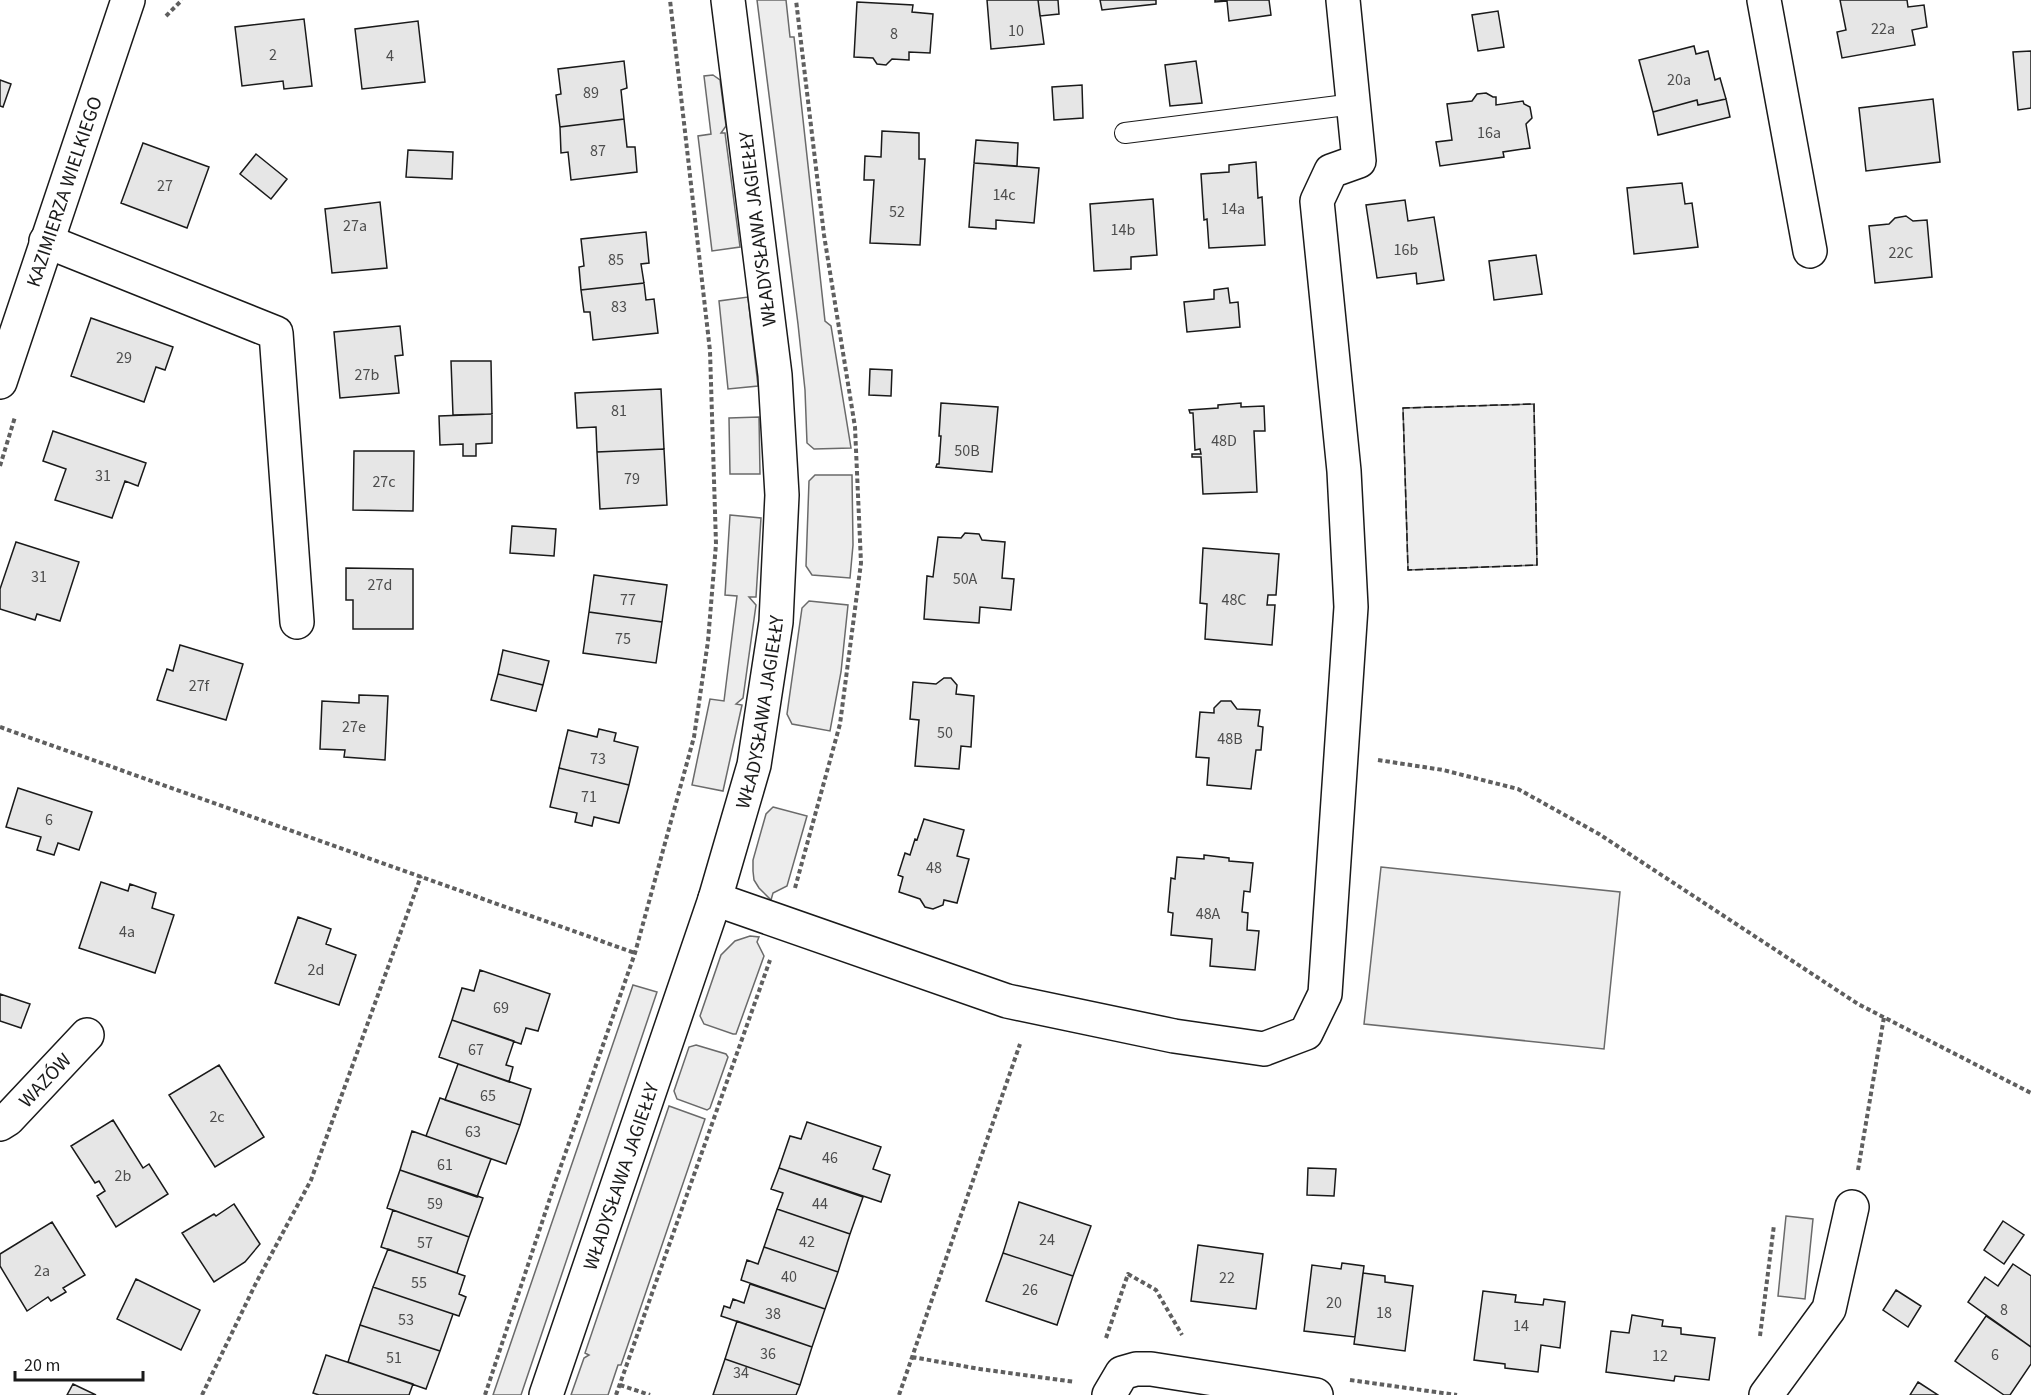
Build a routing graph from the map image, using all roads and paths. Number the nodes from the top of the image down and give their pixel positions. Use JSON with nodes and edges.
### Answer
{"nodes":[{"id":1,"x":128,"y":0,"type":"edge"},
{"id":2,"x":670,"y":0,"type":"edge"},
{"id":3,"x":729,"y":0,"type":"edge"},
{"id":4,"x":1343,"y":0,"type":"edge"},
{"id":5,"x":1764,"y":0,"type":"edge"},
{"id":6,"x":1354,"y":104,"type":"junction"},
{"id":7,"x":1125,"y":133,"type":"dead end"},
{"id":8,"x":46,"y":241,"type":"junction"},
{"id":9,"x":1810,"y":251,"type":"dead end"},
{"id":10,"x":0,"y":382,"type":"edge"},
{"id":11,"x":297,"y":622,"type":"dead end"},
{"id":12,"x":0,"y":727,"type":"edge"},
{"id":13,"x":1341,"y":755,"type":"junction"},
{"id":14,"x":421,"y":876,"type":"junction"},
{"id":15,"x":715,"y":899,"type":"junction"},
{"id":16,"x":635,"y":953,"type":"junction"},
{"id":17,"x":1029,"y":1005,"type":"junction"},
{"id":18,"x":1884,"y":1017,"type":"junction"},
{"id":19,"x":87,"y":1035,"type":"dead end"},
{"id":20,"x":2031,"y":1093,"type":"edge"},
{"id":21,"x":0,"y":1124,"type":"edge"},
{"id":22,"x":1852,"y":1207,"type":"joint"},
{"id":23,"x":1774,"y":1225,"type":"dead end"},
{"id":24,"x":1760,"y":1340,"type":"dead end"},
{"id":25,"x":912,"y":1356,"type":"junction"},
{"id":26,"x":1078,"y":1383,"type":"dead end"},
{"id":27,"x":620,"y":1385,"type":"dead end"},
{"id":28,"x":202,"y":1395,"type":"edge"},
{"id":29,"x":485,"y":1395,"type":"edge"},
{"id":30,"x":546,"y":1395,"type":"edge"},
{"id":31,"x":650,"y":1395,"type":"edge"},
{"id":32,"x":899,"y":1395,"type":"edge"},
{"id":33,"x":1109,"y":1395,"type":"edge"},
{"id":34,"x":1316,"y":1395,"type":"edge"},
{"id":35,"x":1766,"y":1395,"type":"edge"}],
"edges":[{"from":1,"to":8,"type":"street","name":"KAZIMIERZA WIELKIEGO"},
{"from":2,"to":16,"type":"path"},
{"from":3,"to":15,"type":"street","name":"WŁADYSŁAWA JAGIEŁŁY"},
{"from":4,"to":6,"type":"street"},
{"from":5,"to":9,"type":"street"},
{"from":6,"to":7,"type":"lane"},
{"from":6,"to":13,"type":"street"},
{"from":8,"to":10,"type":"street","name":"KAZIMIERZA WIELKIEGO"},
{"from":8,"to":11,"type":"street"},
{"from":12,"to":14,"type":"path"},
{"from":13,"to":17,"type":"street"},
{"from":13,"to":18,"type":"path"},
{"from":14,"to":16,"type":"path"},
{"from":14,"to":28,"type":"path"},
{"from":15,"to":17,"type":"street"},
{"from":15,"to":30,"type":"street","name":"WŁADYSŁAWA JAGIEŁŁY"},
{"from":16,"to":29,"type":"path"},
{"from":17,"to":25,"type":"path"},
{"from":18,"to":20,"type":"path"},
{"from":18,"to":22,"type":"path"},
{"from":19,"to":21,"type":"street","name":"WAZÓW"},
{"from":22,"to":35,"type":"street"},
{"from":23,"to":24,"type":"path"},
{"from":25,"to":26,"type":"path"},
{"from":25,"to":32,"type":"path"},
{"from":27,"to":31,"type":"path"},
{"from":33,"to":34,"type":"street"}]}
